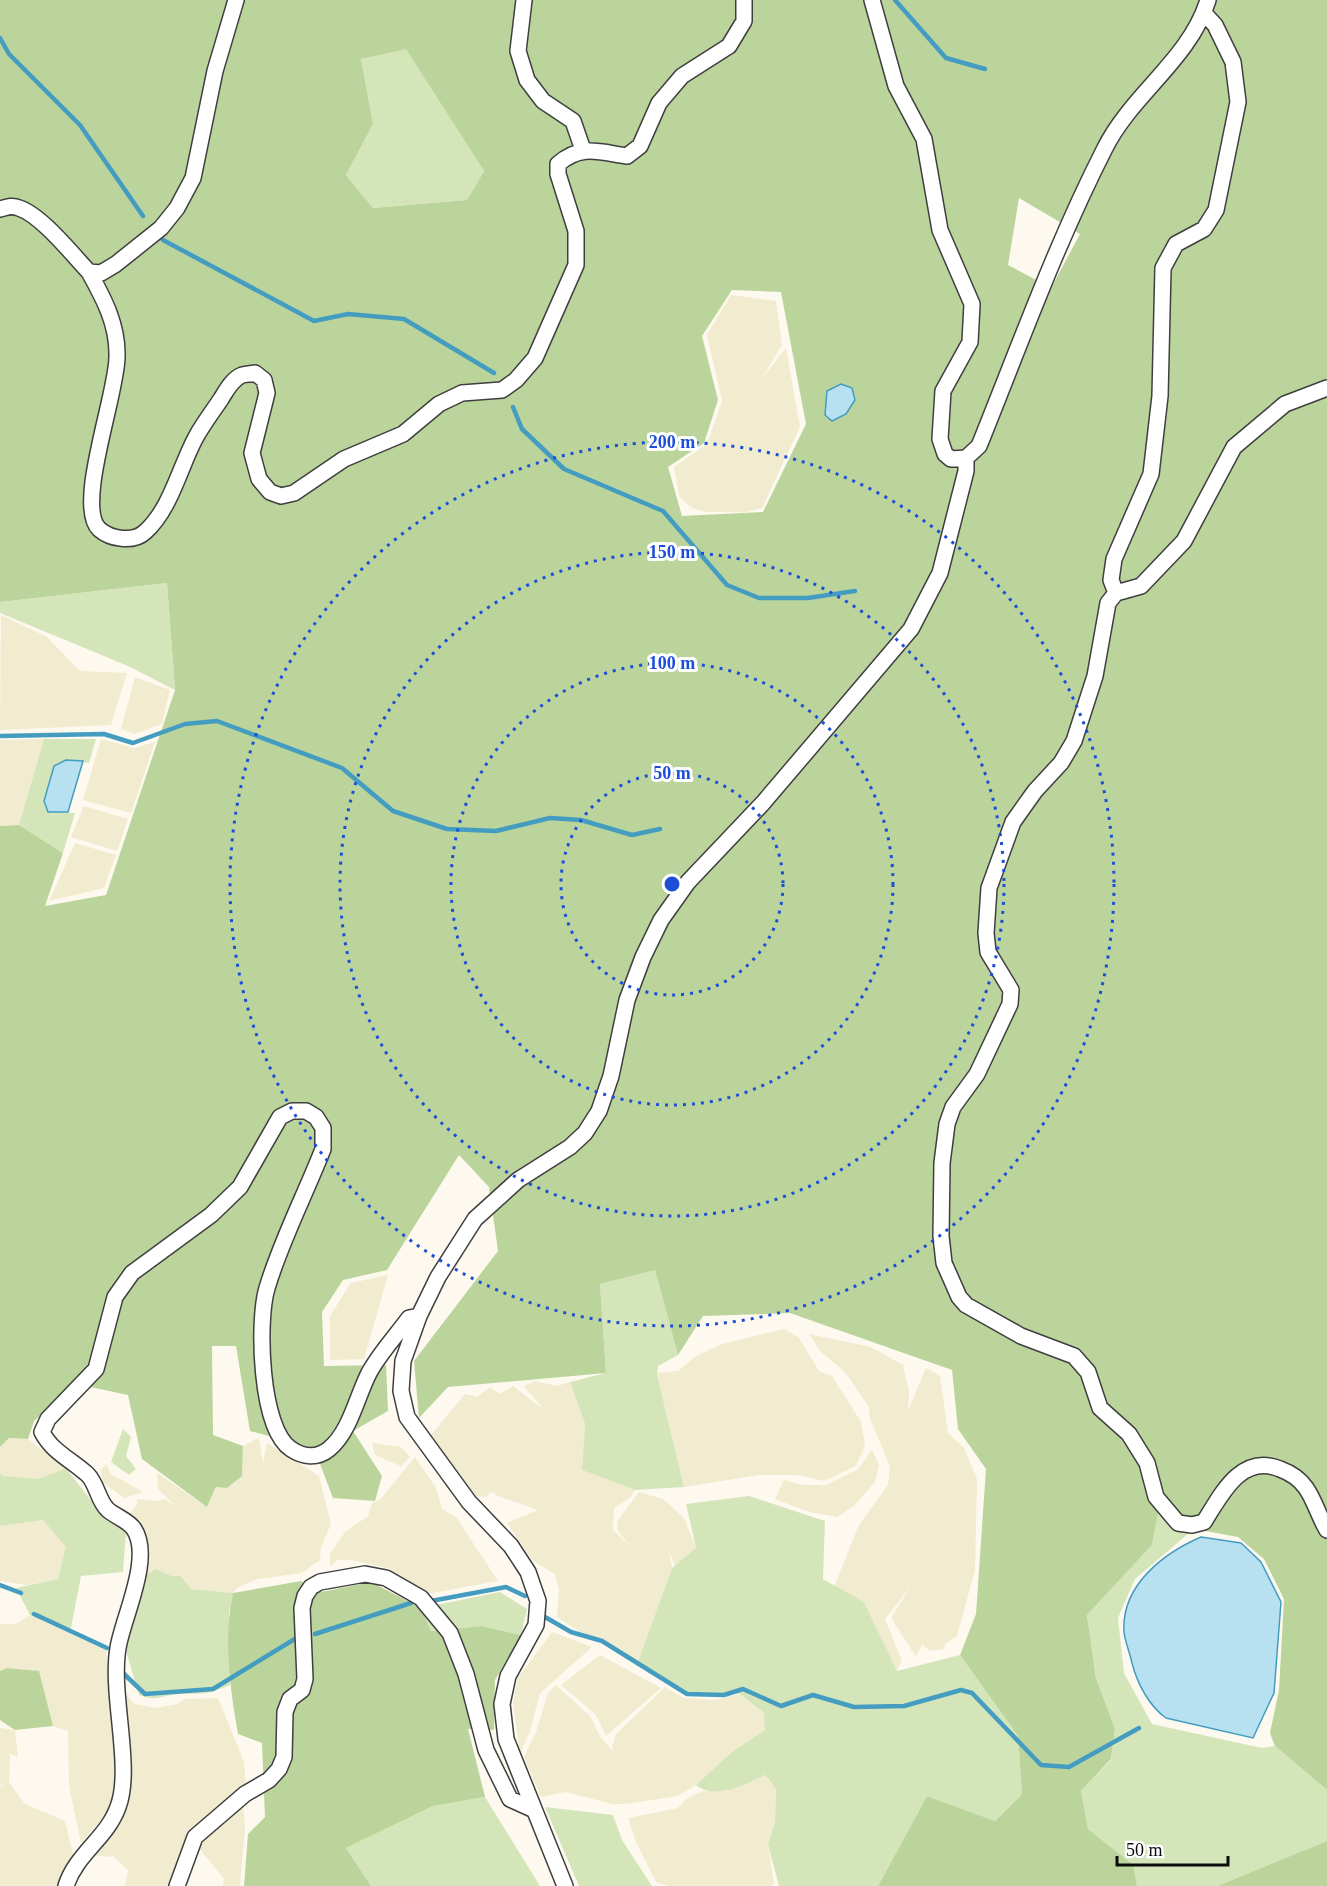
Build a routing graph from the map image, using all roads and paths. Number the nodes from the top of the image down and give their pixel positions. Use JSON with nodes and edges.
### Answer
{"nodes":[{"id":1,"x":236,"y":0,"type":"edge"},
{"id":2,"x":524,"y":0,"type":"edge"},
{"id":3,"x":744,"y":0,"type":"edge"},
{"id":4,"x":872,"y":0,"type":"edge"},
{"id":5,"x":1206,"y":6,"type":"edge"},
{"id":6,"x":583,"y":150,"type":"junction"},
{"id":7,"x":0,"y":209,"type":"edge"},
{"id":8,"x":89,"y":272,"type":"junction"},
{"id":9,"x":1327,"y":388,"type":"edge"},
{"id":10,"x":966,"y":458,"type":"junction"},
{"id":11,"x":1116,"y":593,"type":"junction"},
{"id":12,"x":419,"y":1316,"type":"junction"},
{"id":13,"x":1327,"y":1530,"type":"edge"},
{"id":14,"x":532,"y":1809,"type":"junction"},
{"id":15,"x":66,"y":1886,"type":"edge"},
{"id":16,"x":177,"y":1886,"type":"edge"},
{"id":17,"x":564,"y":1886,"type":"edge"}],
"edges":[{"from":1,"to":8,"type":"street"},
{"from":2,"to":6,"type":"street"},
{"from":3,"to":6,"type":"street"},
{"from":4,"to":10,"type":"street"},
{"from":5,"to":10,"type":"street"},
{"from":5,"to":11,"type":"street"},
{"from":6,"to":8,"type":"street"},
{"from":7,"to":8,"type":"street"},
{"from":9,"to":11,"type":"street"},
{"from":10,"to":12,"type":"street"},
{"from":11,"to":13,"type":"street"},
{"from":12,"to":14,"type":"street"},
{"from":12,"to":15,"type":"street"},
{"from":14,"to":16,"type":"street"},
{"from":14,"to":17,"type":"street"}]}
